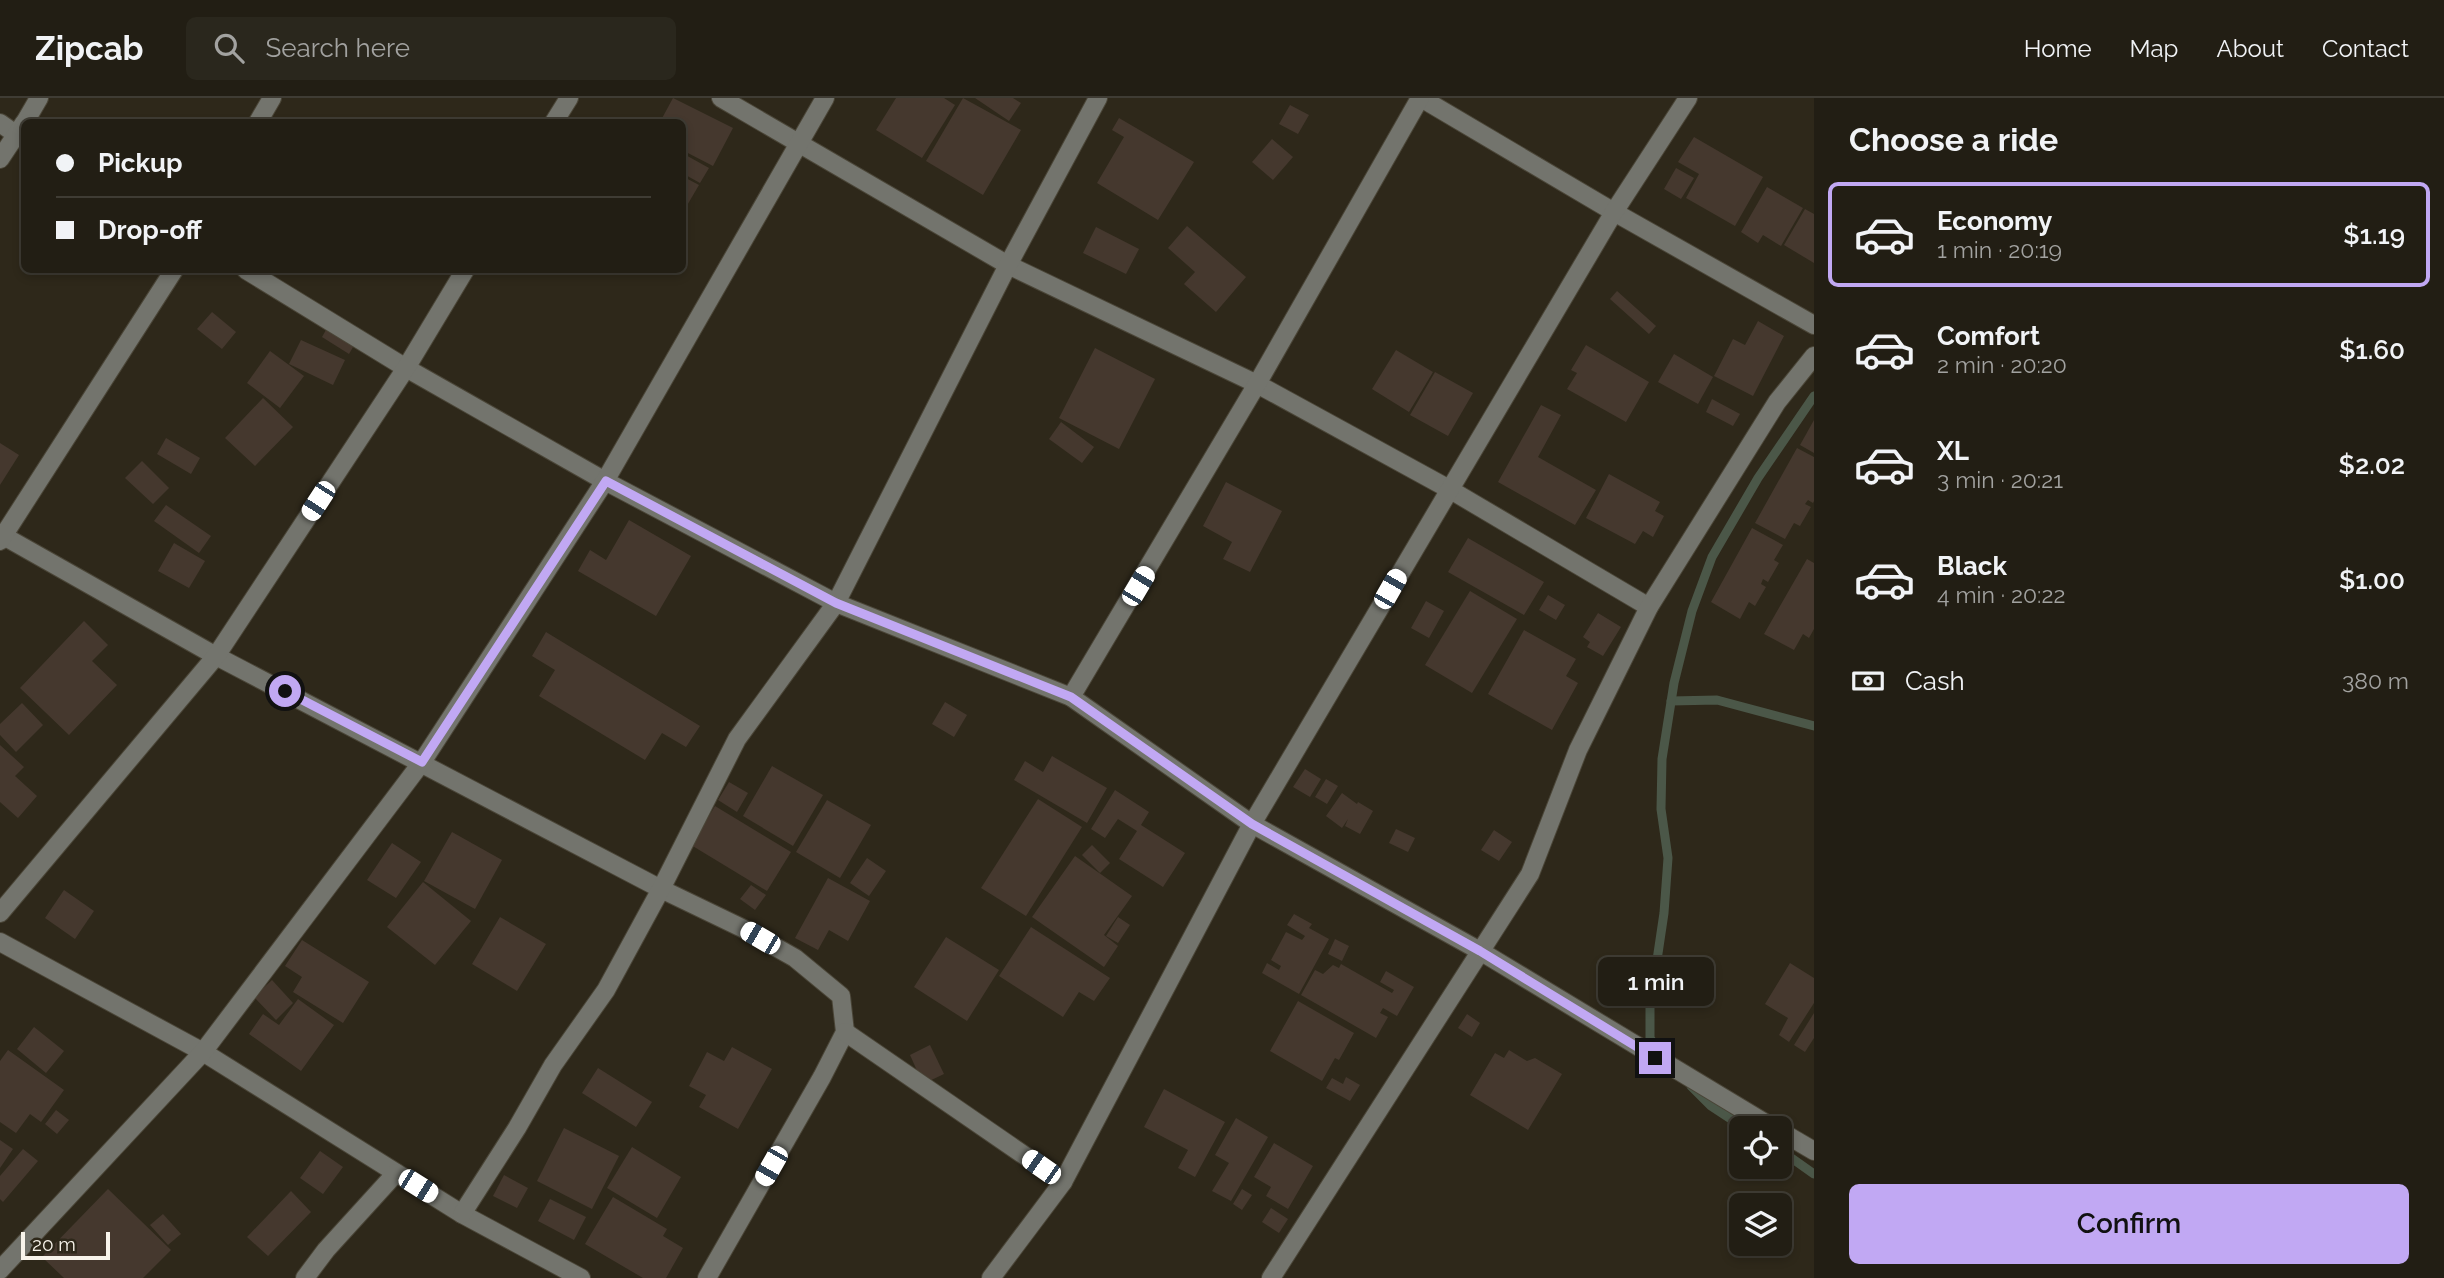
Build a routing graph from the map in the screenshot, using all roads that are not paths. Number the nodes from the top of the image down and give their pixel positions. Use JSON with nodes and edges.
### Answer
{"nodes":[{"id":1,"x":39,"y":98,"type":"edge"},
{"id":2,"x":272,"y":98,"type":"edge"},
{"id":3,"x":569,"y":98,"type":"edge"},
{"id":4,"x":721,"y":98,"type":"edge"},
{"id":5,"x":825,"y":98,"type":"edge"},
{"id":6,"x":1098,"y":98,"type":"edge"},
{"id":7,"x":1421,"y":98,"type":"edge"},
{"id":8,"x":1688,"y":98,"type":"edge"},
{"id":9,"x":28,"y":119,"type":"edge"},
{"id":10,"x":260,"y":119,"type":"edge"},
{"id":11,"x":556,"y":119,"type":"edge"},
{"id":12,"x":0,"y":123,"type":"edge"},
{"id":13,"x":21,"y":129,"type":"edge"},
{"id":14,"x":21,"y":133,"type":"edge"},
{"id":15,"x":800,"y":142,"type":"junction"},
{"id":16,"x":0,"y":159,"type":"edge"},
{"id":17,"x":1614,"y":212,"type":"junction"},
{"id":18,"x":1008,"y":265,"type":"junction"},
{"id":19,"x":172,"y":273,"type":"edge"},
{"id":20,"x":251,"y":273,"type":"edge"},
{"id":21,"x":464,"y":273,"type":"edge"},
{"id":22,"x":1814,"y":325,"type":"edge"},
{"id":23,"x":1814,"y":356,"type":"edge"},
{"id":24,"x":406,"y":368,"type":"junction"},
{"id":25,"x":1257,"y":384,"type":"junction"},
{"id":26,"x":606,"y":481,"type":"junction"},
{"id":27,"x":1448,"y":489,"type":"junction"},
{"id":28,"x":1,"y":537,"type":"edge"},
{"id":29,"x":836,"y":603,"type":"junction"},
{"id":30,"x":1649,"y":607,"type":"junction"},
{"id":31,"x":216,"y":656,"type":"junction"},
{"id":32,"x":1071,"y":697,"type":"junction"},
{"id":33,"x":422,"y":762,"type":"junction"},
{"id":34,"x":1252,"y":824,"type":"junction"},
{"id":35,"x":661,"y":888,"type":"junction"},
{"id":36,"x":0,"y":913,"type":"edge"},
{"id":37,"x":0,"y":942,"type":"edge"},
{"id":38,"x":1480,"y":951,"type":"junction"},
{"id":39,"x":845,"y":1032,"type":"junction"},
{"id":40,"x":202,"y":1052,"type":"junction"},
{"id":41,"x":1753,"y":1116,"type":"edge"},
{"id":42,"x":1792,"y":1138,"type":"edge"},
{"id":43,"x":1814,"y":1151,"type":"edge"},
{"id":44,"x":396,"y":1173,"type":"junction"},
{"id":45,"x":1063,"y":1182,"type":"junction"},
{"id":46,"x":462,"y":1214,"type":"junction"},
{"id":47,"x":0,"y":1270,"type":"edge"},
{"id":48,"x":305,"y":1278,"type":"edge"},
{"id":49,"x":581,"y":1278,"type":"edge"},
{"id":50,"x":707,"y":1278,"type":"edge"},
{"id":51,"x":991,"y":1278,"type":"edge"},
{"id":52,"x":1271,"y":1278,"type":"edge"}],
"edges":[{"from":1,"to":9,"type":"street"},
{"from":2,"to":10,"type":"street"},
{"from":3,"to":11,"type":"street"},
{"from":4,"to":15,"type":"street"},
{"from":5,"to":15,"type":"street"},
{"from":6,"to":18,"type":"street"},
{"from":7,"to":17,"type":"street"},
{"from":7,"to":25,"type":"street"},
{"from":8,"to":17,"type":"street"},
{"from":12,"to":13,"type":"street"},
{"from":14,"to":16,"type":"street"},
{"from":15,"to":18,"type":"street"},
{"from":15,"to":26,"type":"street"},
{"from":17,"to":22,"type":"street"},
{"from":17,"to":27,"type":"street"},
{"from":18,"to":25,"type":"street"},
{"from":18,"to":29,"type":"street"},
{"from":19,"to":28,"type":"street"},
{"from":20,"to":24,"type":"street"},
{"from":21,"to":24,"type":"street"},
{"from":23,"to":30,"type":"street"},
{"from":24,"to":26,"type":"street"},
{"from":24,"to":31,"type":"street"},
{"from":25,"to":27,"type":"street"},
{"from":25,"to":32,"type":"street"},
{"from":26,"to":29,"type":"street"},
{"from":26,"to":33,"type":"street"},
{"from":27,"to":30,"type":"street"},
{"from":27,"to":34,"type":"street"},
{"from":28,"to":31,"type":"street"},
{"from":29,"to":32,"type":"street"},
{"from":29,"to":35,"type":"street"},
{"from":30,"to":38,"type":"street"},
{"from":31,"to":33,"type":"street"},
{"from":31,"to":36,"type":"street"},
{"from":32,"to":34,"type":"street"},
{"from":33,"to":35,"type":"street"},
{"from":33,"to":40,"type":"street"},
{"from":34,"to":38,"type":"street"},
{"from":34,"to":45,"type":"street"},
{"from":35,"to":39,"type":"street"},
{"from":35,"to":46,"type":"street"},
{"from":37,"to":40,"type":"street"},
{"from":38,"to":41,"type":"street"},
{"from":38,"to":52,"type":"street"},
{"from":39,"to":45,"type":"street"},
{"from":39,"to":50,"type":"street"},
{"from":40,"to":44,"type":"street"},
{"from":40,"to":47,"type":"street"},
{"from":42,"to":43,"type":"street"},
{"from":44,"to":46,"type":"street"},
{"from":44,"to":48,"type":"street"},
{"from":45,"to":51,"type":"street"},
{"from":46,"to":49,"type":"street"}]}
